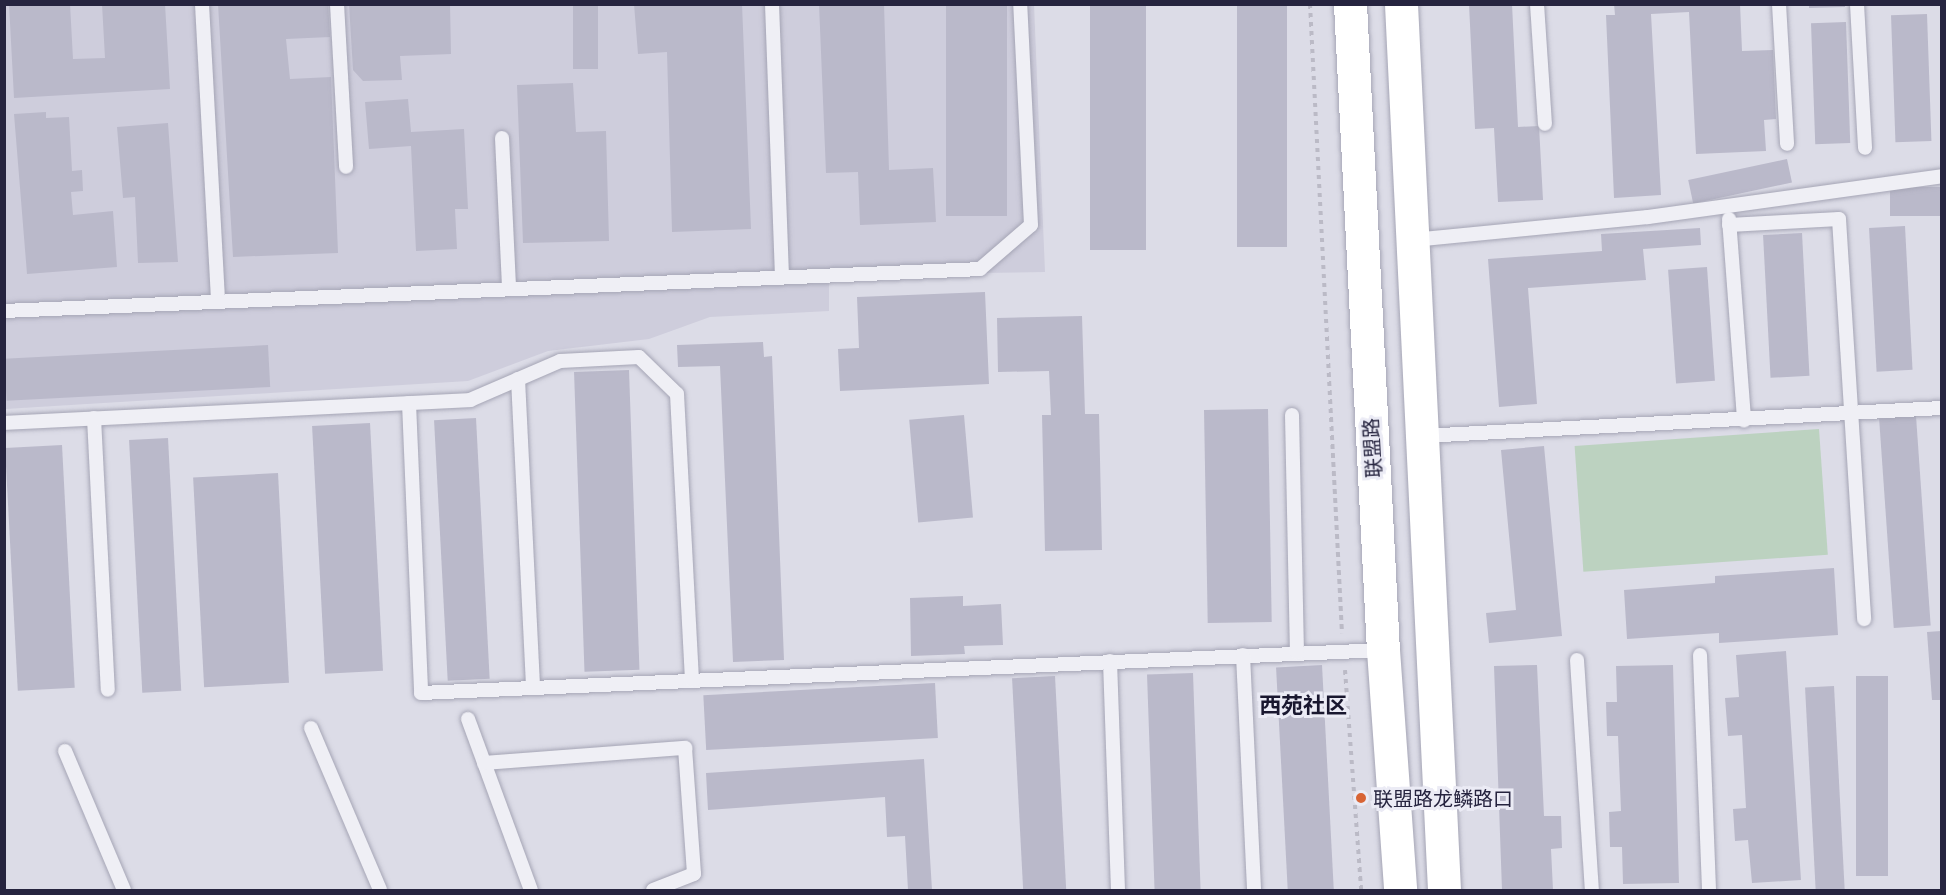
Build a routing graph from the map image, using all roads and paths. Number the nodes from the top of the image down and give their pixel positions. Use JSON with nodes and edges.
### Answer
{"nodes":[{"id":1,"x":201,"y":4,"type":"edge"},
{"id":2,"x":337,"y":4,"type":"edge"},
{"id":3,"x":772,"y":4,"type":"edge"},
{"id":4,"x":1020,"y":4,"type":"edge"},
{"id":5,"x":1310,"y":4,"type":"edge"},
{"id":6,"x":1350,"y":4,"type":"edge"},
{"id":7,"x":1401,"y":4,"type":"edge"},
{"id":8,"x":1537,"y":4,"type":"edge"},
{"id":9,"x":1779,"y":4,"type":"edge"},
{"id":10,"x":1857,"y":4,"type":"edge"},
{"id":11,"x":1545,"y":124,"type":"dead end"},
{"id":12,"x":502,"y":138,"type":"dead end"},
{"id":13,"x":1787,"y":144,"type":"dead end"},
{"id":14,"x":1864,"y":148,"type":"dead end"},
{"id":15,"x":346,"y":167,"type":"dead end"},
{"id":16,"x":1941,"y":176,"type":"edge"},
{"id":17,"x":1728,"y":206,"type":"junction"},
{"id":18,"x":1729,"y":225,"type":"junction"},
{"id":19,"x":1413,"y":240,"type":"junction"},
{"id":20,"x":782,"y":277,"type":"junction"},
{"id":21,"x":509,"y":289,"type":"junction"},
{"id":22,"x":218,"y":302,"type":"junction"},
{"id":23,"x":4,"y":311,"type":"edge"},
{"id":24,"x":518,"y":379,"type":"junction"},
{"id":25,"x":409,"y":403,"type":"junction"},
{"id":26,"x":1941,"y":408,"type":"edge"},
{"id":27,"x":1851,"y":413,"type":"junction"},
{"id":28,"x":1292,"y":415,"type":"dead end"},
{"id":29,"x":94,"y":418,"type":"junction"},
{"id":30,"x":1744,"y":420,"type":"junction"},
{"id":31,"x":4,"y":423,"type":"edge"},
{"id":32,"x":1423,"y":436,"type":"junction"},
{"id":33,"x":1864,"y":619,"type":"dead end"},
{"id":34,"x":1383,"y":650,"type":"junction"},
{"id":35,"x":1343,"y":651,"type":"junction"},
{"id":36,"x":1298,"y":653,"type":"junction"},
{"id":37,"x":1243,"y":655,"type":"junction"},
{"id":38,"x":1700,"y":655,"type":"dead end"},
{"id":39,"x":1577,"y":660,"type":"dead end"},
{"id":40,"x":1110,"y":661,"type":"junction"},
{"id":41,"x":692,"y":681,"type":"junction"},
{"id":42,"x":533,"y":688,"type":"junction"},
{"id":43,"x":108,"y":690,"type":"dead end"},
{"id":44,"x":468,"y":719,"type":"dead end"},
{"id":45,"x":311,"y":728,"type":"dead end"},
{"id":46,"x":65,"y":751,"type":"dead end"},
{"id":47,"x":484,"y":763,"type":"junction"},
{"id":48,"x":124,"y":891,"type":"edge"},
{"id":49,"x":380,"y":891,"type":"edge"},
{"id":50,"x":531,"y":891,"type":"edge"},
{"id":51,"x":653,"y":891,"type":"edge"},
{"id":52,"x":1118,"y":891,"type":"edge"},
{"id":53,"x":1254,"y":891,"type":"edge"},
{"id":54,"x":1361,"y":891,"type":"edge"},
{"id":55,"x":1400,"y":891,"type":"edge"},
{"id":56,"x":1444,"y":891,"type":"edge"},
{"id":57,"x":1592,"y":891,"type":"edge"},
{"id":58,"x":1709,"y":891,"type":"edge"}],
"edges":[{"from":1,"to":22,"type":"lane"},
{"from":2,"to":15,"type":"lane"},
{"from":3,"to":20,"type":"lane"},
{"from":4,"to":20,"type":"lane"},
{"from":5,"to":35,"type":"path"},
{"from":6,"to":34,"type":"main road","name":"联盟路"},
{"from":7,"to":19,"type":"main road"},
{"from":8,"to":11,"type":"lane"},
{"from":9,"to":13,"type":"lane"},
{"from":10,"to":14,"type":"lane"},
{"from":12,"to":21,"type":"lane"},
{"from":16,"to":17,"type":"lane"},
{"from":17,"to":18,"type":"lane"},
{"from":17,"to":19,"type":"lane"},
{"from":18,"to":27,"type":"lane"},
{"from":18,"to":30,"type":"lane"},
{"from":19,"to":32,"type":"main road"},
{"from":20,"to":21,"type":"lane"},
{"from":21,"to":22,"type":"lane"},
{"from":22,"to":23,"type":"lane"},
{"from":24,"to":25,"type":"lane"},
{"from":24,"to":41,"type":"lane"},
{"from":24,"to":42,"type":"lane"},
{"from":25,"to":29,"type":"lane"},
{"from":25,"to":42,"type":"lane"},
{"from":26,"to":27,"type":"lane"},
{"from":27,"to":30,"type":"lane"},
{"from":27,"to":33,"type":"lane"},
{"from":28,"to":36,"type":"lane"},
{"from":29,"to":31,"type":"lane"},
{"from":29,"to":43,"type":"lane"},
{"from":30,"to":32,"type":"lane"},
{"from":32,"to":56,"type":"main road"},
{"from":34,"to":35,"type":"lane"},
{"from":34,"to":55,"type":"main road","name":"联盟路"},
{"from":35,"to":36,"type":"lane"},
{"from":35,"to":54,"type":"path"},
{"from":36,"to":37,"type":"lane"},
{"from":37,"to":40,"type":"lane"},
{"from":37,"to":53,"type":"lane"},
{"from":38,"to":58,"type":"lane"},
{"from":39,"to":57,"type":"lane"},
{"from":40,"to":41,"type":"lane"},
{"from":40,"to":52,"type":"lane"},
{"from":41,"to":42,"type":"lane"},
{"from":44,"to":47,"type":"lane"},
{"from":45,"to":49,"type":"lane"},
{"from":46,"to":48,"type":"lane"},
{"from":47,"to":50,"type":"lane"},
{"from":47,"to":51,"type":"lane"}]}
